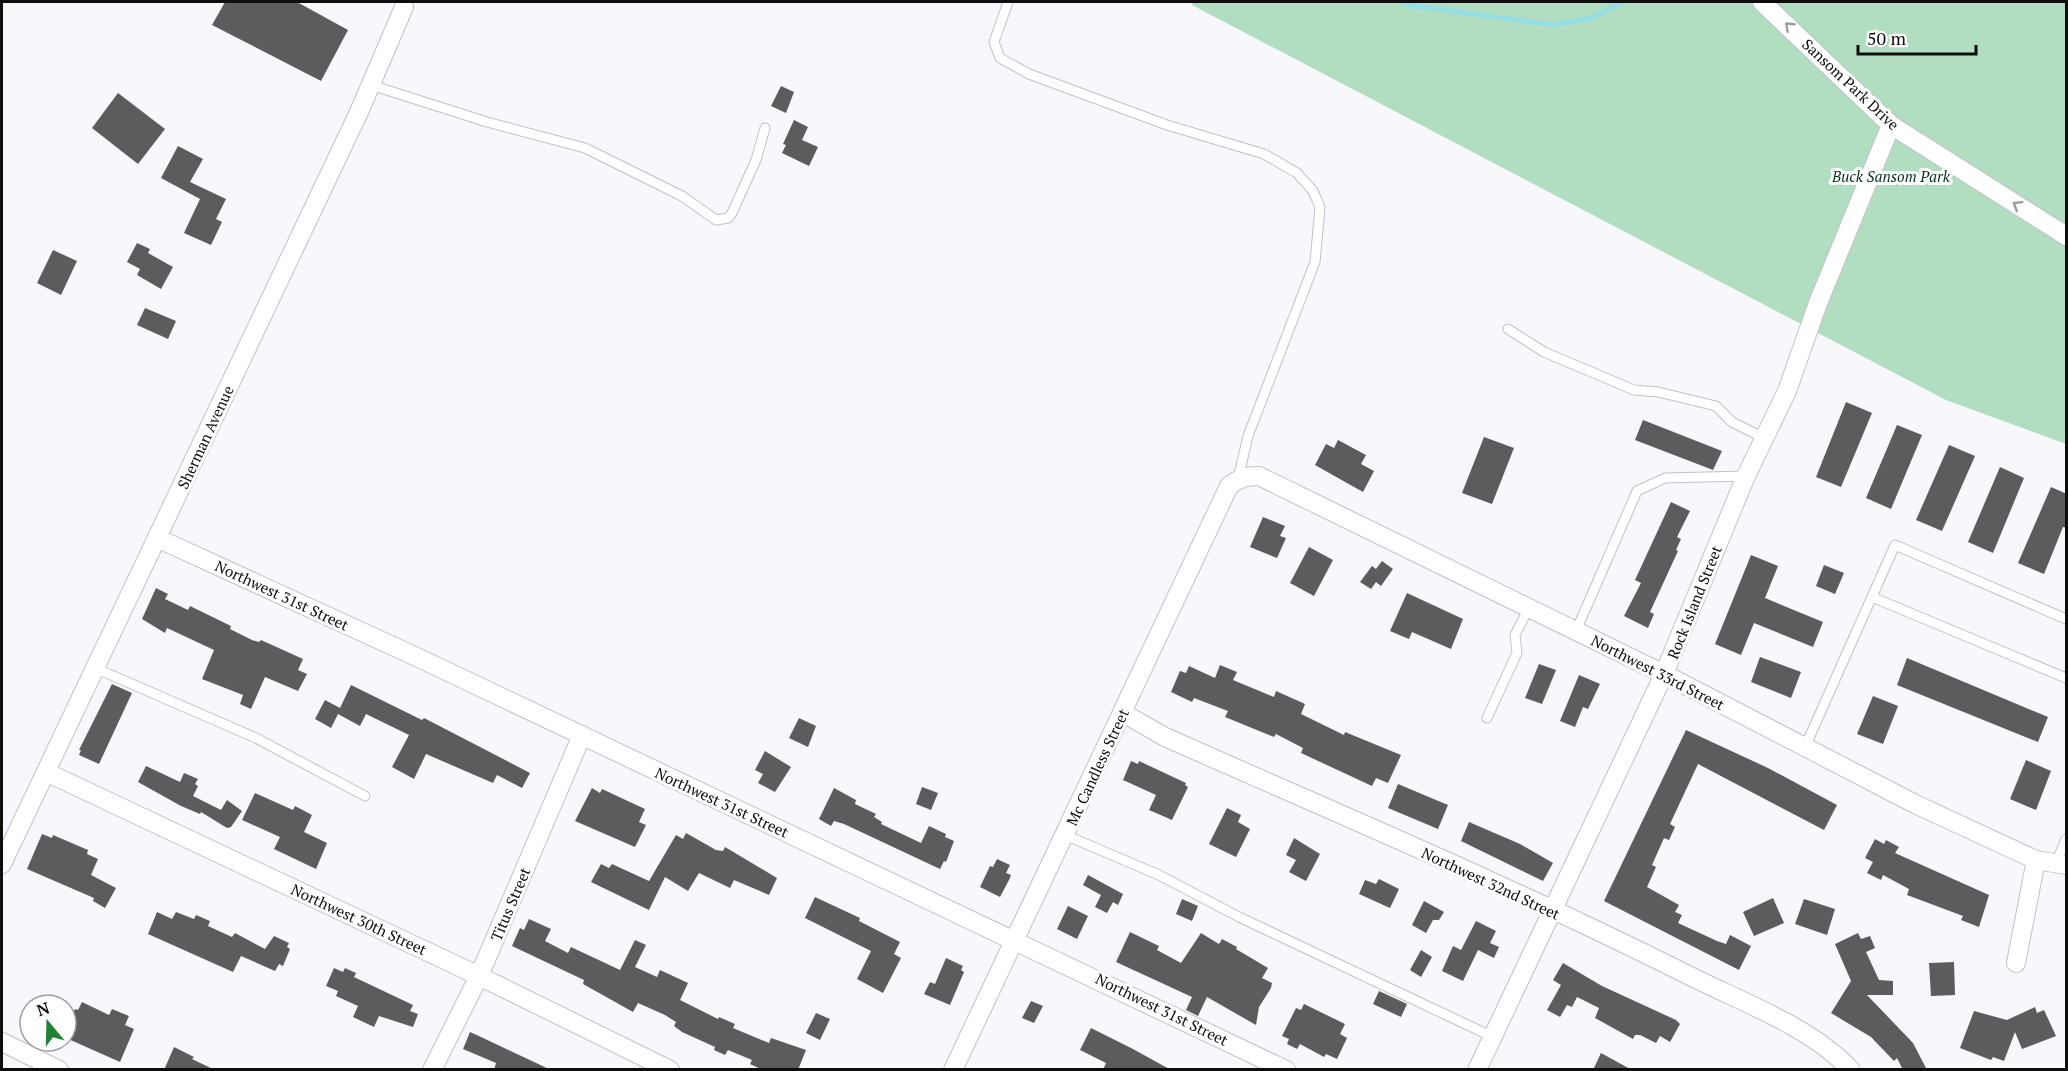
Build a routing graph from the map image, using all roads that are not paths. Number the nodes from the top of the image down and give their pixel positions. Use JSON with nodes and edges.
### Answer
{"nodes":[{"id":1,"x":1008,"y":2,"type":"edge"},
{"id":2,"x":1762,"y":2,"type":"edge"},
{"id":3,"x":404,"y":7,"type":"dead end"},
{"id":4,"x":371,"y":85,"type":"junction"},
{"id":5,"x":1891,"y":125,"type":"junction"},
{"id":6,"x":765,"y":128,"type":"dead end"},
{"id":7,"x":2067,"y":236,"type":"edge"},
{"id":8,"x":1508,"y":328,"type":"dead end"},
{"id":9,"x":1764,"y":438,"type":"junction"},
{"id":10,"x":1746,"y":476,"type":"junction"},
{"id":11,"x":1244,"y":478,"type":"junction"},
{"id":12,"x":157,"y":538,"type":"junction"},
{"id":13,"x":1872,"y":597,"type":"junction"},
{"id":14,"x":1529,"y":608,"type":"junction"},
{"id":15,"x":2067,"y":619,"type":"edge"},
{"id":16,"x":1576,"y":631,"type":"junction"},
{"id":17,"x":95,"y":668,"type":"junction"},
{"id":18,"x":1664,"y":674,"type":"junction"},
{"id":19,"x":2067,"y":678,"type":"edge"},
{"id":20,"x":1123,"y":713,"type":"junction"},
{"id":21,"x":1487,"y":718,"type":"dead end"},
{"id":22,"x":582,"y":735,"type":"junction"},
{"id":23,"x":1805,"y":747,"type":"junction"},
{"id":24,"x":46,"y":772,"type":"junction"},
{"id":25,"x":365,"y":796,"type":"dead end"},
{"id":26,"x":1065,"y":835,"type":"junction"},
{"id":27,"x":2067,"y":838,"type":"edge"},
{"id":28,"x":2036,"y":860,"type":"junction"},
{"id":29,"x":2,"y":864,"type":"edge"},
{"id":30,"x":2061,"y":864,"type":"edge"},
{"id":31,"x":1552,"y":911,"type":"junction"},
{"id":32,"x":1015,"y":940,"type":"junction"},
{"id":33,"x":2016,"y":963,"type":"dead end"},
{"id":34,"x":479,"y":976,"type":"junction"},
{"id":35,"x":1492,"y":1037,"type":"junction"},
{"id":36,"x":2,"y":1042,"type":"edge"},
{"id":37,"x":59,"y":1070,"type":"edge"},
{"id":38,"x":432,"y":1070,"type":"edge"},
{"id":39,"x":670,"y":1070,"type":"edge"},
{"id":40,"x":953,"y":1070,"type":"edge"},
{"id":41,"x":1286,"y":1070,"type":"edge"},
{"id":42,"x":1477,"y":1070,"type":"edge"},
{"id":43,"x":1851,"y":1070,"type":"edge"}],
"edges":[{"from":1,"to":11,"type":"lane"},
{"from":5,"to":2,"type":"street","name":"Sansom Park Drive","one_way":true},
{"from":3,"to":4,"type":"street","name":"Sherman Avenue"},
{"from":4,"to":6,"type":"lane"},
{"from":4,"to":12,"type":"street","name":"Sherman Avenue"},
{"from":7,"to":5,"type":"street","name":"Sansom Park Drive","one_way":true},
{"from":5,"to":9,"type":"street","name":"Rock Island Street"},
{"from":8,"to":9,"type":"lane"},
{"from":9,"to":10,"type":"street","name":"Rock Island Street"},
{"from":10,"to":16,"type":"lane"},
{"from":10,"to":18,"type":"street","name":"Rock Island Street"},
{"from":11,"to":14,"type":"street","name":"Northwest 33rd Street"},
{"from":11,"to":20,"type":"street","name":"Mc Candless Street"},
{"from":12,"to":17,"type":"street","name":"Sherman Avenue"},
{"from":12,"to":22,"type":"street","name":"Northwest 31st Street"},
{"from":13,"to":15,"type":"lane"},
{"from":13,"to":19,"type":"lane"},
{"from":13,"to":23,"type":"lane"},
{"from":14,"to":16,"type":"street","name":"Northwest 33rd Street"},
{"from":14,"to":21,"type":"lane"},
{"from":16,"to":18,"type":"street","name":"Northwest 33rd Street"},
{"from":17,"to":24,"type":"street","name":"Sherman Avenue"},
{"from":17,"to":25,"type":"lane"},
{"from":18,"to":23,"type":"street","name":"Northwest 33rd Street"},
{"from":18,"to":31,"type":"street","name":"Rock Island Street"},
{"from":20,"to":26,"type":"street","name":"Mc Candless Street"},
{"from":20,"to":31,"type":"street","name":"Northwest 32nd Street"},
{"from":22,"to":32,"type":"street","name":"Northwest 31st Street"},
{"from":22,"to":34,"type":"street","name":"Titus Street"},
{"from":23,"to":28,"type":"street","name":"Northwest 33rd Street"},
{"from":24,"to":29,"type":"street","name":"Sherman Avenue"},
{"from":24,"to":34,"type":"street","name":"Northwest 30th Street"},
{"from":26,"to":32,"type":"street","name":"Mc Candless Street"},
{"from":26,"to":35,"type":"lane"},
{"from":27,"to":30,"type":"lane"},
{"from":28,"to":30,"type":"street","name":"Northwest 33rd Street"},
{"from":28,"to":33,"type":"street"},
{"from":31,"to":35,"type":"street","name":"Rock Island Street"},
{"from":31,"to":43,"type":"street","name":"Northwest 32nd Street"},
{"from":32,"to":40,"type":"street","name":"Mc Candless Street"},
{"from":32,"to":41,"type":"street","name":"Northwest 31st Street"},
{"from":34,"to":38,"type":"street","name":"Titus Street"},
{"from":34,"to":39,"type":"street","name":"Northwest 30th Street"},
{"from":35,"to":42,"type":"street","name":"Rock Island Street"},
{"from":36,"to":37,"type":"street"}]}
